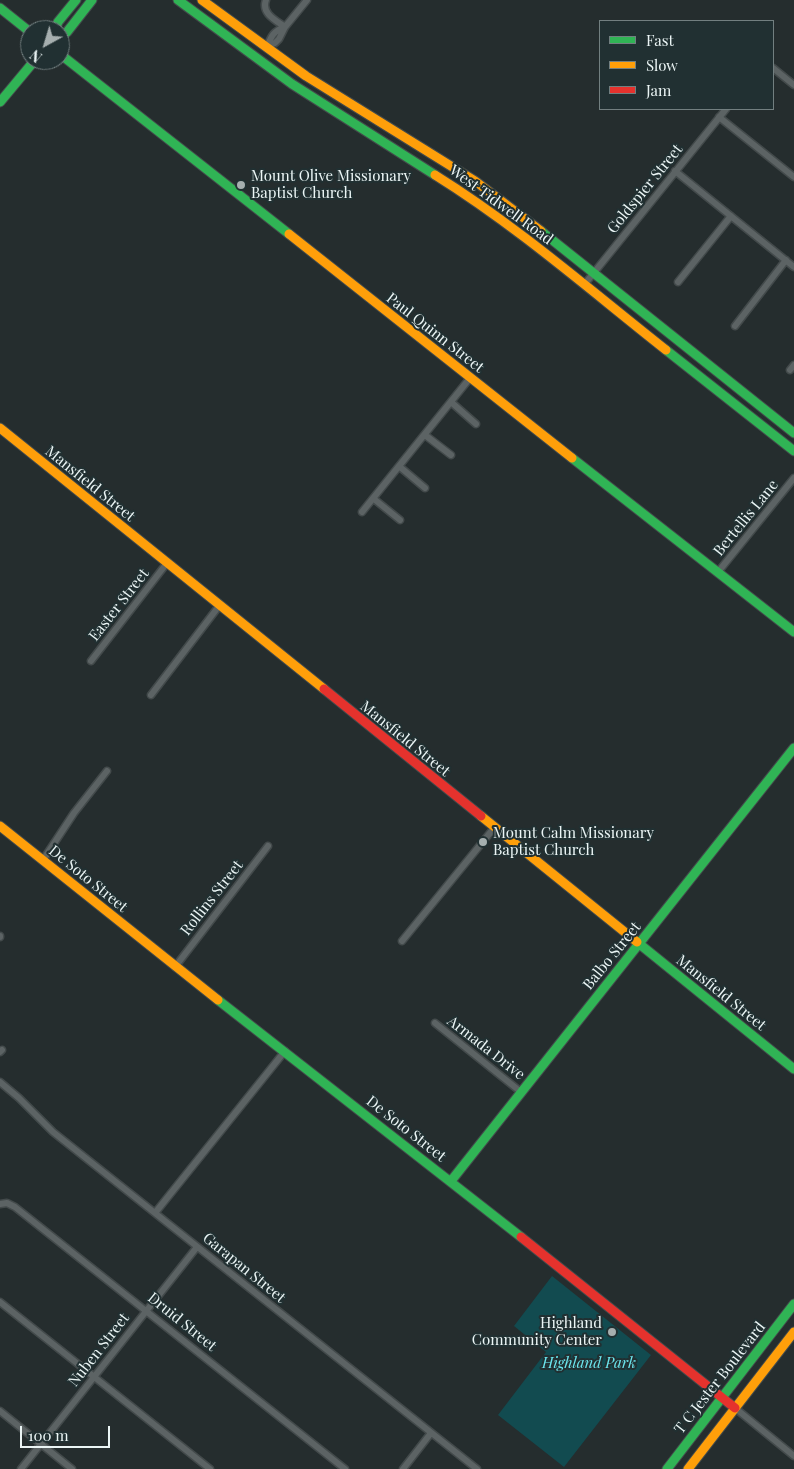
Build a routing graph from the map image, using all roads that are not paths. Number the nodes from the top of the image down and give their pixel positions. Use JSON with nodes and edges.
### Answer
{"nodes":[{"id":1,"x":76,"y":0,"type":"edge"},
{"id":2,"x":92,"y":0,"type":"edge"},
{"id":3,"x":178,"y":0,"type":"edge"},
{"id":4,"x":202,"y":0,"type":"edge"},
{"id":5,"x":266,"y":0,"type":"edge"},
{"id":6,"x":307,"y":0,"type":"edge"},
{"id":7,"x":0,"y":8,"type":"edge"},
{"id":8,"x":221,"y":14,"type":"junction"},
{"id":9,"x":60,"y":20,"type":"edge"},
{"id":10,"x":20,"y":24,"type":"edge"},
{"id":11,"x":212,"y":26,"type":"junction"},
{"id":12,"x":285,"y":27,"type":"junction"},
{"id":13,"x":70,"y":28,"type":"edge"},
{"id":14,"x":267,"y":47,"type":"junction"},
{"id":15,"x":70,"y":62,"type":"edge"},
{"id":16,"x":774,"y":69,"type":"edge"},
{"id":17,"x":27,"y":70,"type":"edge"},
{"id":18,"x":794,"y":85,"type":"edge"},
{"id":19,"x":0,"y":102,"type":"edge"},
{"id":20,"x":725,"y":110,"type":"edge"},
{"id":21,"x":719,"y":117,"type":"junction"},
{"id":22,"x":418,"y":146,"type":"junction"},
{"id":23,"x":410,"y":159,"type":"junction"},
{"id":24,"x":675,"y":171,"type":"junction"},
{"id":25,"x":794,"y":177,"type":"edge"},
{"id":26,"x":510,"y":207,"type":"junction"},
{"id":27,"x":731,"y":216,"type":"junction"},
{"id":28,"x":500,"y":218,"type":"junction"},
{"id":29,"x":786,"y":260,"type":"junction"},
{"id":30,"x":794,"y":266,"type":"edge"},
{"id":31,"x":593,"y":274,"type":"junction"},
{"id":32,"x":678,"y":282,"type":"dead end"},
{"id":33,"x":584,"y":285,"type":"junction"},
{"id":34,"x":735,"y":326,"type":"dead end"},
{"id":35,"x":704,"y":361,"type":"junction"},
{"id":36,"x":695,"y":373,"type":"junction"},
{"id":37,"x":470,"y":378,"type":"junction"},
{"id":38,"x":450,"y":402,"type":"junction"},
{"id":39,"x":476,"y":424,"type":"dead end"},
{"id":40,"x":0,"y":428,"type":"edge"},
{"id":41,"x":794,"y":433,"type":"edge"},
{"id":42,"x":425,"y":435,"type":"junction"},
{"id":43,"x":794,"y":451,"type":"edge"},
{"id":44,"x":451,"y":455,"type":"dead end"},
{"id":45,"x":400,"y":467,"type":"junction"},
{"id":46,"x":794,"y":478,"type":"edge"},
{"id":47,"x":425,"y":488,"type":"dead end"},
{"id":48,"x":374,"y":499,"type":"junction"},
{"id":49,"x":362,"y":512,"type":"dead end"},
{"id":50,"x":400,"y":520,"type":"dead end"},
{"id":51,"x":167,"y":564,"type":"junction"},
{"id":52,"x":718,"y":572,"type":"junction"},
{"id":53,"x":219,"y":606,"type":"junction"},
{"id":54,"x":794,"y":632,"type":"edge"},
{"id":55,"x":91,"y":661,"type":"dead end"},
{"id":56,"x":150,"y":695,"type":"dead end"},
{"id":57,"x":794,"y":748,"type":"edge"},
{"id":58,"x":107,"y":771,"type":"dead end"},
{"id":59,"x":0,"y":826,"type":"edge"},
{"id":60,"x":494,"y":828,"type":"junction"},
{"id":61,"x":268,"y":846,"type":"dead end"},
{"id":62,"x":43,"y":860,"type":"junction"},
{"id":63,"x":402,"y":941,"type":"dead end"},
{"id":64,"x":639,"y":945,"type":"junction"},
{"id":65,"x":175,"y":967,"type":"junction"},
{"id":66,"x":435,"y":1023,"type":"dead end"},
{"id":67,"x":285,"y":1051,"type":"junction"},
{"id":68,"x":794,"y":1069,"type":"edge"},
{"id":69,"x":0,"y":1082,"type":"edge"},
{"id":70,"x":522,"y":1092,"type":"junction"},
{"id":71,"x":451,"y":1181,"type":"junction"},
{"id":72,"x":0,"y":1204,"type":"edge"},
{"id":73,"x":156,"y":1213,"type":"junction"},
{"id":74,"x":197,"y":1247,"type":"junction"},
{"id":75,"x":0,"y":1302,"type":"edge"},
{"id":76,"x":794,"y":1304,"type":"edge"},
{"id":77,"x":147,"y":1310,"type":"junction"},
{"id":78,"x":783,"y":1319,"type":"junction"},
{"id":79,"x":794,"y":1327,"type":"edge"},
{"id":80,"x":794,"y":1332,"type":"edge"},
{"id":81,"x":94,"y":1377,"type":"junction"},
{"id":82,"x":721,"y":1398,"type":"junction"},
{"id":83,"x":735,"y":1408,"type":"junction"},
{"id":84,"x":0,"y":1411,"type":"edge"},
{"id":85,"x":431,"y":1433,"type":"junction"},
{"id":86,"x":40,"y":1443,"type":"junction"},
{"id":87,"x":794,"y":1456,"type":"edge"},
{"id":88,"x":21,"y":1469,"type":"edge"},
{"id":89,"x":72,"y":1469,"type":"edge"},
{"id":90,"x":210,"y":1469,"type":"edge"},
{"id":91,"x":345,"y":1469,"type":"edge"},
{"id":92,"x":403,"y":1469,"type":"edge"},
{"id":93,"x":477,"y":1469,"type":"edge"},
{"id":94,"x":667,"y":1469,"type":"edge"},
{"id":95,"x":688,"y":1469,"type":"edge"}],
"edges":[{"from":1,"to":9,"type":"street"},
{"from":2,"to":13,"type":"street"},
{"from":3,"to":11,"type":"street","name":"West Tidwell Road"},
{"from":4,"to":8,"type":"street","name":"West Tidwell Road"},
{"from":5,"to":12,"type":"street"},
{"from":6,"to":12,"type":"street"},
{"from":7,"to":10,"type":"street"},
{"from":8,"to":11,"type":"street"},
{"from":8,"to":14,"type":"street","name":"West Tidwell Road"},
{"from":11,"to":23,"type":"street","name":"West Tidwell Road"},
{"from":12,"to":14,"type":"street"},
{"from":14,"to":22,"type":"street","name":"West Tidwell Road"},
{"from":15,"to":37,"type":"street","name":"Paul Quinn Street"},
{"from":16,"to":18,"type":"street"},
{"from":17,"to":19,"type":"street"},
{"from":20,"to":21,"type":"street","name":"Goldspier Street"},
{"from":21,"to":24,"type":"street","name":"Goldspier Street"},
{"from":21,"to":25,"type":"street"},
{"from":22,"to":23,"type":"street"},
{"from":22,"to":26,"type":"street","name":"West Tidwell Road"},
{"from":23,"to":28,"type":"street","name":"West Tidwell Road"},
{"from":24,"to":27,"type":"street"},
{"from":24,"to":31,"type":"street","name":"Goldspier Street"},
{"from":26,"to":28,"type":"street"},
{"from":26,"to":31,"type":"street","name":"West Tidwell Road"},
{"from":27,"to":29,"type":"street"},
{"from":27,"to":32,"type":"street"},
{"from":28,"to":33,"type":"street","name":"West Tidwell Road"},
{"from":29,"to":30,"type":"street"},
{"from":29,"to":34,"type":"street"},
{"from":31,"to":33,"type":"street","name":"Goldspier Street"},
{"from":31,"to":35,"type":"street","name":"West Tidwell Road"},
{"from":33,"to":36,"type":"street","name":"West Tidwell Road"},
{"from":35,"to":36,"type":"street"},
{"from":35,"to":41,"type":"street","name":"West Tidwell Road"},
{"from":36,"to":43,"type":"street","name":"West Tidwell Road"},
{"from":37,"to":38,"type":"street"},
{"from":37,"to":52,"type":"street","name":"Paul Quinn Street"},
{"from":38,"to":39,"type":"street"},
{"from":38,"to":42,"type":"street"},
{"from":40,"to":51,"type":"street","name":"Mansfield Street"},
{"from":42,"to":44,"type":"street"},
{"from":42,"to":45,"type":"street"},
{"from":45,"to":47,"type":"street"},
{"from":45,"to":48,"type":"street"},
{"from":46,"to":52,"type":"street","name":"Bertellis Lane"},
{"from":48,"to":49,"type":"street"},
{"from":48,"to":50,"type":"street"},
{"from":51,"to":53,"type":"street","name":"Mansfield Street"},
{"from":51,"to":55,"type":"street","name":"Easter Street"},
{"from":52,"to":54,"type":"street","name":"Paul Quinn Street"},
{"from":53,"to":56,"type":"street"},
{"from":53,"to":60,"type":"street","name":"Mansfield Street"},
{"from":57,"to":64,"type":"street","name":"Balbo Street"},
{"from":58,"to":62,"type":"street"},
{"from":59,"to":62,"type":"street","name":"De Soto Street"},
{"from":60,"to":63,"type":"street"},
{"from":60,"to":64,"type":"street","name":"Mansfield Street"},
{"from":61,"to":65,"type":"street","name":"Rollins Street"},
{"from":62,"to":65,"type":"street","name":"De Soto Street"},
{"from":64,"to":68,"type":"street","name":"Mansfield Street"},
{"from":64,"to":70,"type":"street","name":"Balbo Street"},
{"from":65,"to":67,"type":"street","name":"De Soto Street"},
{"from":66,"to":70,"type":"street","name":"Armada Drive"},
{"from":67,"to":71,"type":"street","name":"De Soto Street"},
{"from":67,"to":73,"type":"street"},
{"from":69,"to":73,"type":"street","name":"Garapan Street"},
{"from":70,"to":71,"type":"street","name":"Balbo Street"},
{"from":71,"to":82,"type":"street","name":"De Soto Street"},
{"from":72,"to":77,"type":"street","name":"Druid Street"},
{"from":73,"to":74,"type":"street","name":"Garapan Street"},
{"from":74,"to":77,"type":"street","name":"Nuben Street"},
{"from":74,"to":85,"type":"street","name":"Garapan Street"},
{"from":75,"to":81,"type":"street"},
{"from":76,"to":78,"type":"street","name":"T C Jester Boulevard"},
{"from":77,"to":81,"type":"street","name":"Nuben Street"},
{"from":77,"to":91,"type":"street","name":"Druid Street"},
{"from":78,"to":79,"type":"street"},
{"from":78,"to":82,"type":"street","name":"T C Jester Boulevard"},
{"from":80,"to":83,"type":"street","name":"T C Jester Boulevard"},
{"from":81,"to":86,"type":"street","name":"Nuben Street"},
{"from":81,"to":90,"type":"street"},
{"from":82,"to":83,"type":"street","name":"De Soto Street"},
{"from":82,"to":94,"type":"street","name":"T C Jester Boulevard"},
{"from":83,"to":87,"type":"street","name":"De Soto Street"},
{"from":83,"to":95,"type":"street","name":"T C Jester Boulevard"},
{"from":84,"to":86,"type":"street"},
{"from":85,"to":92,"type":"street"},
{"from":85,"to":93,"type":"street","name":"Garapan Street"},
{"from":86,"to":88,"type":"street","name":"Nuben Street"},
{"from":86,"to":89,"type":"street"}]}
